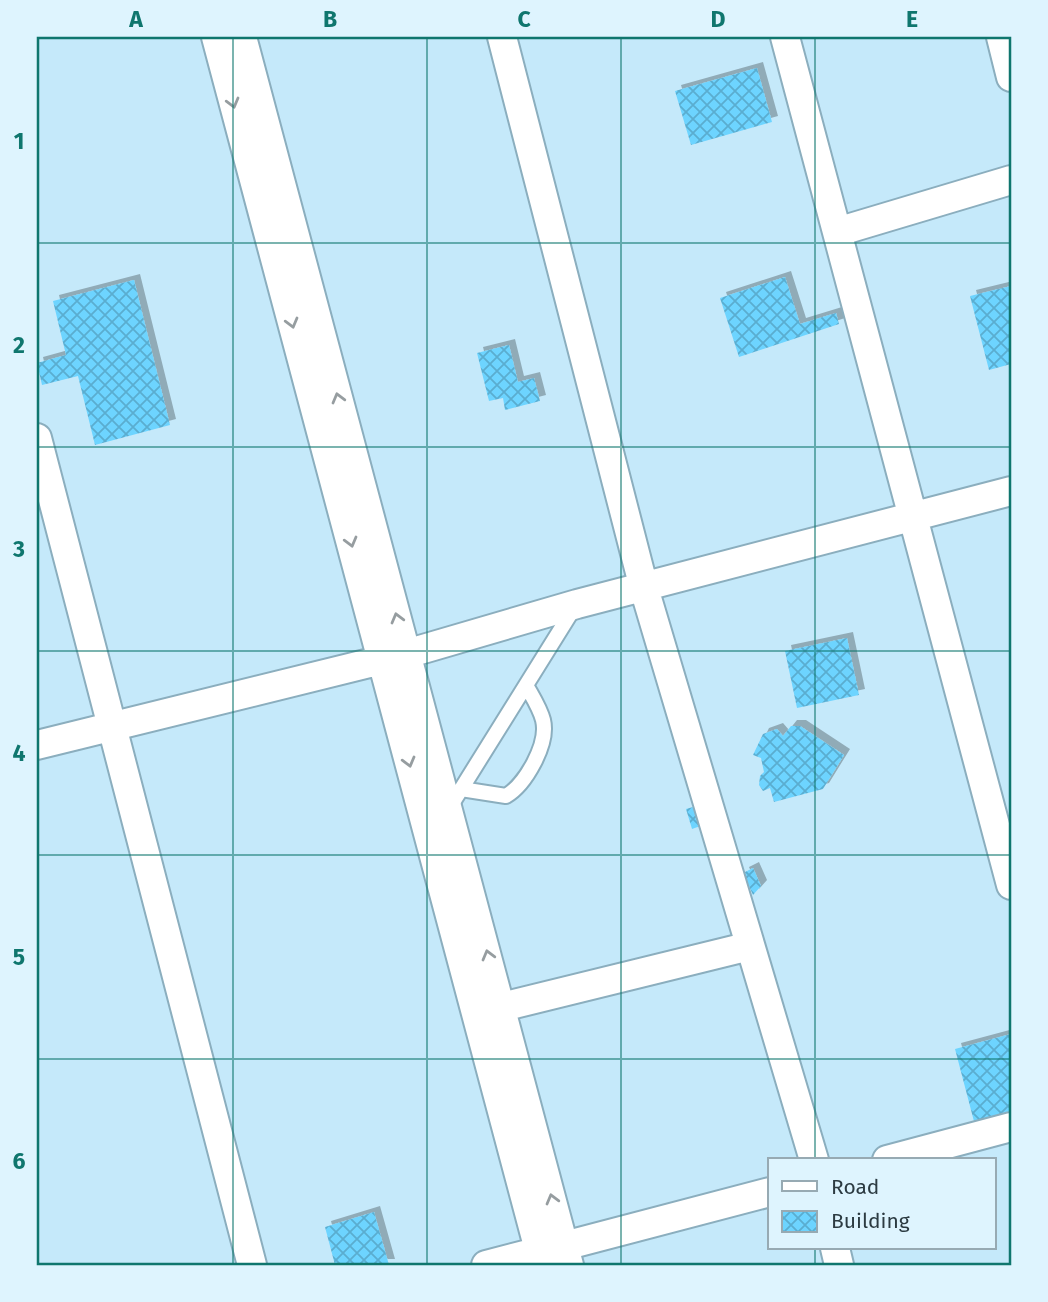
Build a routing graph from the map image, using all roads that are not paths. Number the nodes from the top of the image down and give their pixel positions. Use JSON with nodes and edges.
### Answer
{"nodes":[{"id":1,"x":216,"y":37,"type":"edge"},
{"id":2,"x":242,"y":37,"type":"edge"},
{"id":3,"x":502,"y":37,"type":"edge"},
{"id":4,"x":785,"y":37,"type":"edge"},
{"id":5,"x":1001,"y":37,"type":"edge"},
{"id":6,"x":1011,"y":77,"type":"edge"},
{"id":7,"x":1011,"y":180,"type":"edge"},
{"id":8,"x":837,"y":232,"type":"junction"},
{"id":9,"x":37,"y":438,"type":"edge"},
{"id":10,"x":1011,"y":491,"type":"edge"},
{"id":11,"x":912,"y":518,"type":"junction"},
{"id":12,"x":644,"y":587,"type":"junction"},
{"id":13,"x":577,"y":604,"type":"junction"},
{"id":14,"x":394,"y":657,"type":"junction"},
{"id":15,"x":526,"y":685,"type":"junction"},
{"id":16,"x":112,"y":724,"type":"junction"},
{"id":17,"x":37,"y":745,"type":"edge"},
{"id":18,"x":1000,"y":793,"type":"edge"},
{"id":19,"x":455,"y":798,"type":"junction"},
{"id":20,"x":1011,"y":885,"type":"edge"},
{"id":21,"x":750,"y":946,"type":"junction"},
{"id":22,"x":502,"y":1007,"type":"junction"},
{"id":23,"x":1011,"y":1127,"type":"edge"},
{"id":24,"x":813,"y":1158,"type":"edge"},
{"id":25,"x":895,"y":1158,"type":"edge"},
{"id":26,"x":768,"y":1193,"type":"edge"},
{"id":27,"x":554,"y":1257,"type":"edge"},
{"id":28,"x":252,"y":1265,"type":"edge"},
{"id":29,"x":486,"y":1265,"type":"edge"}],
"edges":[{"from":1,"to":14,"type":"street","one_way":true},
{"from":14,"to":2,"type":"street","one_way":true},
{"from":3,"to":12,"type":"street"},
{"from":4,"to":8,"type":"street"},
{"from":5,"to":6,"type":"street"},
{"from":7,"to":8,"type":"street"},
{"from":8,"to":11,"type":"street"},
{"from":9,"to":16,"type":"street"},
{"from":10,"to":11,"type":"street"},
{"from":11,"to":12,"type":"street"},
{"from":11,"to":18,"type":"street"},
{"from":12,"to":13,"type":"street"},
{"from":12,"to":21,"type":"street"},
{"from":13,"to":14,"type":"street"},
{"from":13,"to":15,"type":"lane"},
{"from":14,"to":16,"type":"street"},
{"from":14,"to":19,"type":"street"},
{"from":14,"to":27,"type":"street","one_way":true},
{"from":15,"to":19,"type":"lane"},
{"from":15,"to":19,"type":"lane"},
{"from":16,"to":17,"type":"street"},
{"from":16,"to":28,"type":"street"},
{"from":18,"to":20,"type":"street"},
{"from":22,"to":19,"type":"street","one_way":true},
{"from":21,"to":22,"type":"street"},
{"from":21,"to":24,"type":"street"},
{"from":27,"to":22,"type":"street","one_way":true},
{"from":23,"to":25,"type":"street"},
{"from":26,"to":27,"type":"street"},
{"from":27,"to":29,"type":"street"}]}
